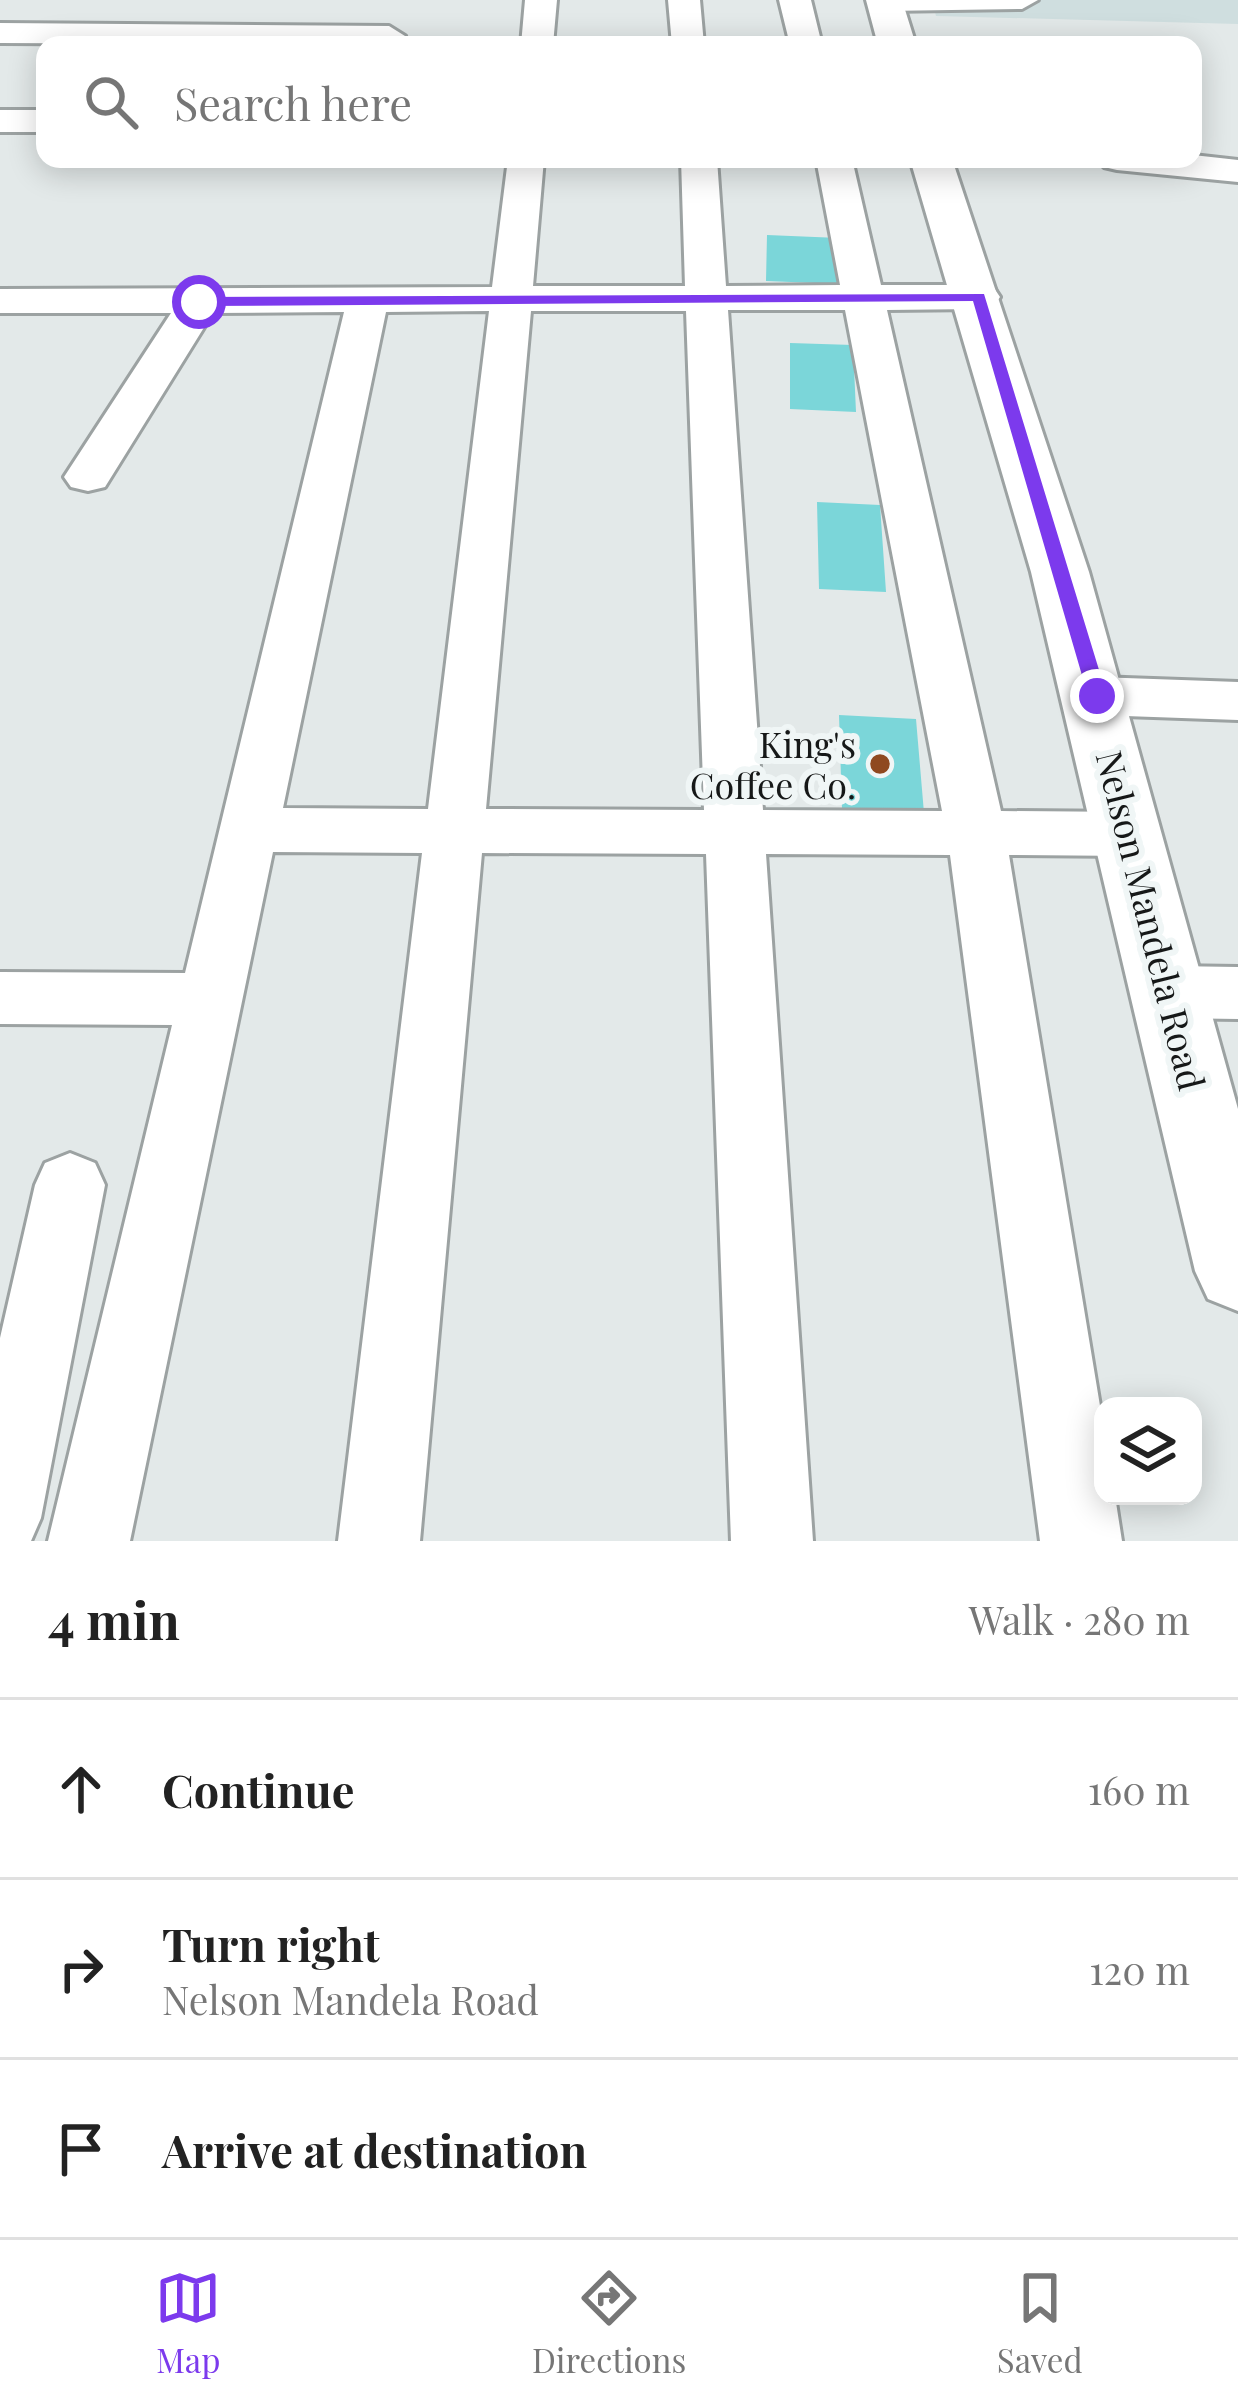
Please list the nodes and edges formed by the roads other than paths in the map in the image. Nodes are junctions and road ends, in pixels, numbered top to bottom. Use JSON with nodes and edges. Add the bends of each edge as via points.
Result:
{"nodes":[{"id":1,"x":398,"y":0,"type":"edge"},
{"id":2,"x":541,"y":0,"type":"edge"},
{"id":3,"x":684,"y":0,"type":"edge"},
{"id":4,"x":795,"y":0,"type":"edge"},
{"id":5,"x":1022,"y":0,"type":"edge"},
{"id":6,"x":884,"y":1,"type":"edge"},
{"id":7,"x":0,"y":33,"type":"edge"},
{"id":8,"x":166,"y":36,"type":"edge"},
{"id":9,"x":389,"y":36,"type":"edge"},
{"id":10,"x":538,"y":36,"type":"edge"},
{"id":11,"x":687,"y":36,"type":"edge"},
{"id":12,"x":804,"y":36,"type":"edge"},
{"id":13,"x":894,"y":36,"type":"edge"},
{"id":14,"x":0,"y":121,"type":"edge"},
{"id":15,"x":36,"y":121,"type":"edge"},
{"id":16,"x":1202,"y":167,"type":"edge"},
{"id":17,"x":525,"y":168,"type":"edge"},
{"id":18,"x":700,"y":168,"type":"edge"},
{"id":19,"x":836,"y":168,"type":"edge"},
{"id":20,"x":934,"y":168,"type":"edge"},
{"id":21,"x":1238,"y":170,"type":"edge"},
{"id":22,"x":979,"y":297,"type":"junction"},
{"id":23,"x":865,"y":298,"type":"junction"},
{"id":24,"x":708,"y":301,"type":"junction"},
{"id":25,"x":0,"y":302,"type":"edge"},
{"id":26,"x":199,"y":302,"type":"junction"},
{"id":27,"x":367,"y":302,"type":"junction"},
{"id":28,"x":513,"y":302,"type":"junction"},
{"id":29,"x":88,"y":477,"type":"dead end"},
{"id":30,"x":1097,"y":696,"type":"junction"},
{"id":31,"x":1238,"y":701,"type":"edge"},
{"id":32,"x":248,"y":830,"type":"junction"},
{"id":33,"x":735,"y":830,"type":"junction"},
{"id":34,"x":455,"y":831,"type":"junction"},
{"id":35,"x":976,"y":832,"type":"junction"},
{"id":36,"x":1131,"y":834,"type":"junction"},
{"id":37,"x":1170,"y":992,"type":"junction"},
{"id":38,"x":1238,"y":993,"type":"edge"},
{"id":39,"x":0,"y":998,"type":"edge"},
{"id":40,"x":210,"y":999,"type":"junction"},
{"id":41,"x":70,"y":1185,"type":"dead end"},
{"id":42,"x":1238,"y":1271,"type":"edge"},
{"id":43,"x":0,"y":1518,"type":"edge"},
{"id":44,"x":89,"y":1541,"type":"edge"},
{"id":45,"x":379,"y":1541,"type":"edge"},
{"id":46,"x":772,"y":1541,"type":"edge"},
{"id":47,"x":1081,"y":1541,"type":"edge"}],
"edges":[{"from":1,"to":9,"type":"street"},
{"from":2,"to":10,"type":"street"},
{"from":3,"to":11,"type":"street"},
{"from":4,"to":12,"type":"street"},
{"from":5,"to":6,"type":"street"},
{"from":6,"to":13,"type":"main road"},
{"from":7,"to":8,"type":"street"},
{"from":14,"to":15,"type":"street"},
{"from":16,"to":21,"type":"street"},
{"from":17,"to":28,"type":"street"},
{"from":18,"to":24,"type":"street"},
{"from":19,"to":23,"type":"street"},
{"from":20,"to":22,"type":"main road","name":"Nelson Mandela Road"},
{"from":22,"to":23,"type":"street"},
{"from":22,"to":30,"type":"main road","name":"Nelson Mandela Road"},
{"from":23,"to":24,"type":"street"},
{"from":23,"to":35,"type":"street"},
{"from":24,"to":28,"type":"street"},
{"from":24,"to":33,"type":"street"},
{"from":25,"to":26,"type":"street"},
{"from":26,"to":27,"type":"street"},
{"from":26,"to":29,"type":"street"},
{"from":27,"to":28,"type":"street"},
{"from":27,"to":32,"type":"street"},
{"from":28,"to":34,"type":"street"},
{"from":30,"to":31,"type":"street"},
{"from":30,"to":36,"type":"main road","name":"Nelson Mandela Road"},
{"from":32,"to":34,"type":"street"},
{"from":32,"to":40,"type":"street"},
{"from":33,"to":34,"type":"street"},
{"from":33,"to":35,"type":"street"},
{"from":33,"to":46,"type":"street"},
{"from":34,"to":45,"type":"street"},
{"from":35,"to":36,"type":"street"},
{"from":35,"to":47,"type":"street"},
{"from":36,"to":37,"type":"main road","name":"Nelson Mandela Road"},
{"from":37,"to":38,"type":"street"},
{"from":37,"to":42,"type":"main road","name":"Nelson Mandela Road"},
{"from":39,"to":40,"type":"street"},
{"from":40,"to":44,"type":"street"},
{"from":41,"to":43,"type":"street"}]}
